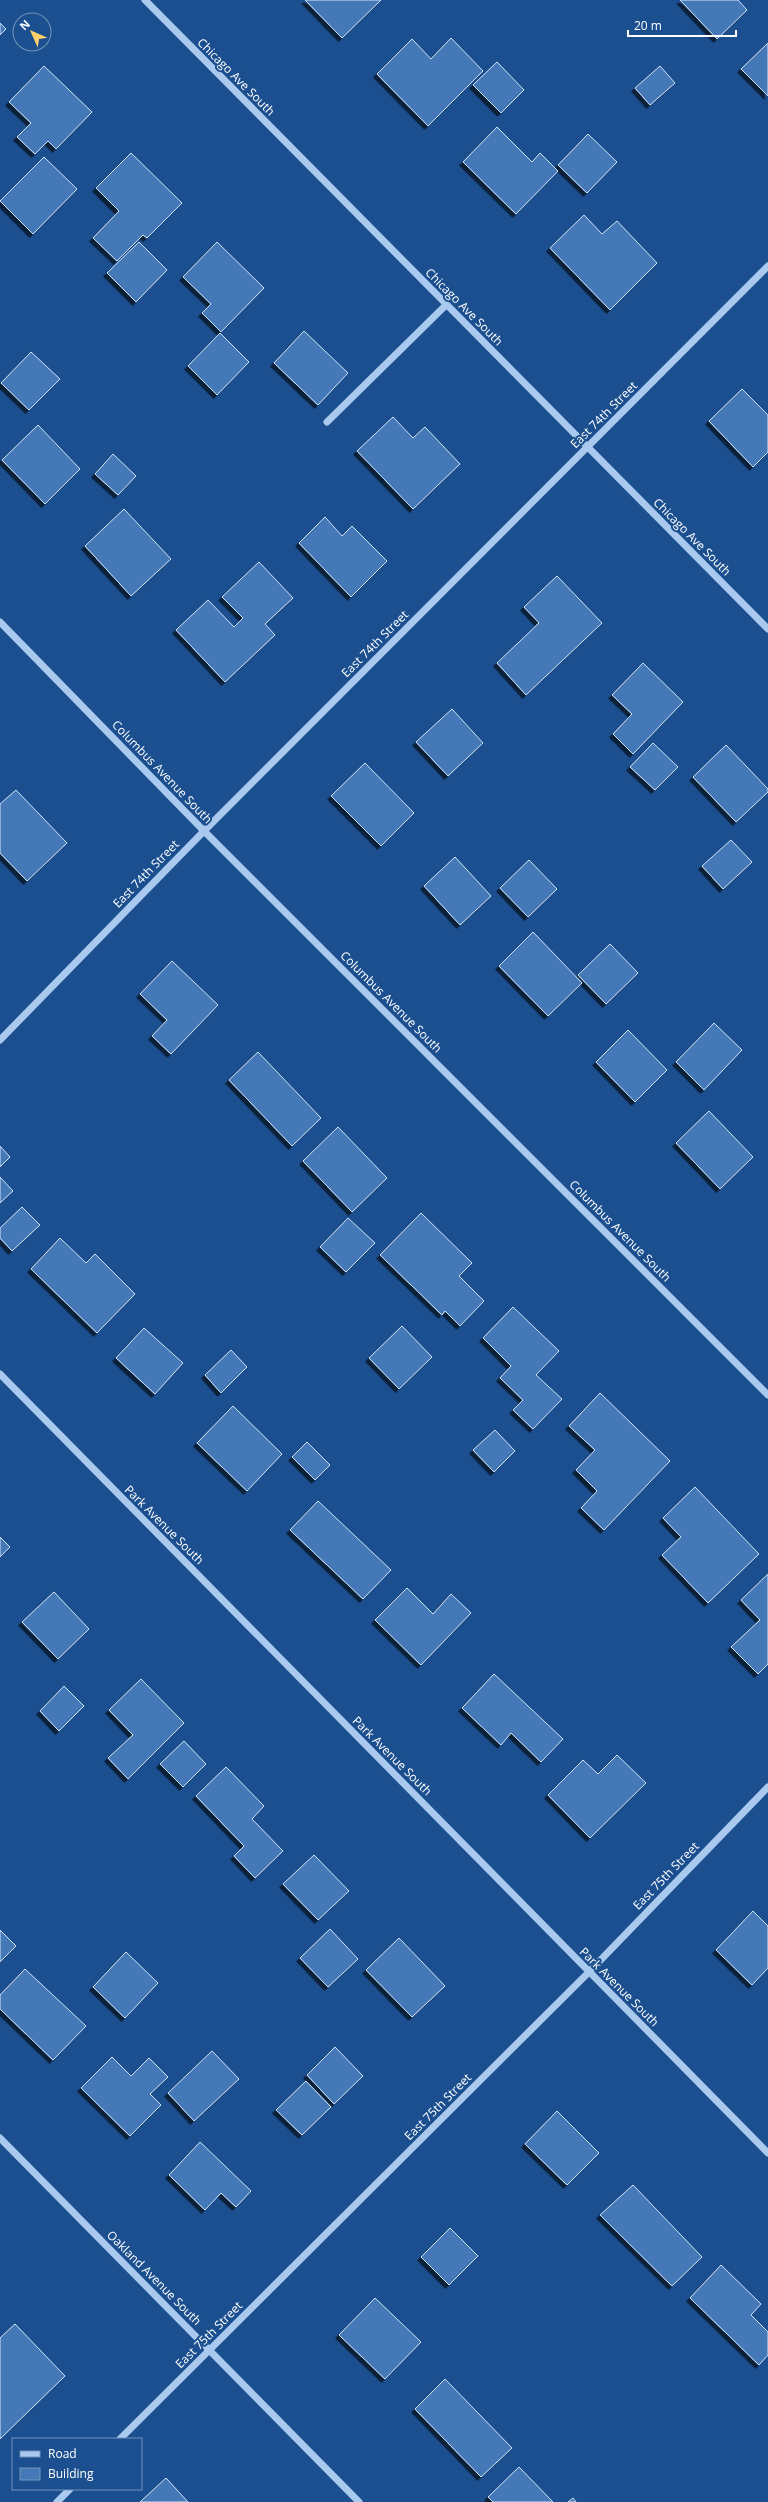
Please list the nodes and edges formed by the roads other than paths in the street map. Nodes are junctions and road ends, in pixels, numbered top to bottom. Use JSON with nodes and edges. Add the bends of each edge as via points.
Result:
{"nodes":[{"id":1,"x":145,"y":0,"type":"edge"},
{"id":2,"x":768,"y":266,"type":"edge"},
{"id":3,"x":446,"y":305,"type":"junction"},
{"id":4,"x":327,"y":422,"type":"dead end"},
{"id":5,"x":587,"y":447,"type":"junction"},
{"id":6,"x":0,"y":622,"type":"edge"},
{"id":7,"x":768,"y":629,"type":"edge"},
{"id":8,"x":204,"y":831,"type":"junction"},
{"id":9,"x":0,"y":1040,"type":"edge"},
{"id":10,"x":0,"y":1374,"type":"edge"},
{"id":11,"x":768,"y":1395,"type":"edge"},
{"id":12,"x":768,"y":1786,"type":"edge"},
{"id":13,"x":589,"y":1972,"type":"junction"},
{"id":14,"x":0,"y":2138,"type":"edge"},
{"id":15,"x":768,"y":2153,"type":"edge"},
{"id":16,"x":209,"y":2350,"type":"junction"},
{"id":17,"x":121,"y":2438,"type":"edge"},
{"id":18,"x":69,"y":2490,"type":"edge"},
{"id":19,"x":57,"y":2502,"type":"edge"},
{"id":20,"x":359,"y":2502,"type":"edge"}],
"edges":[{"from":1,"to":3,"type":"street","name":"Chicago Ave South"},
{"from":2,"to":5,"type":"street","name":"East 74th Street"},
{"from":3,"to":4,"type":"street"},
{"from":3,"to":5,"type":"street","name":"Chicago Ave South"},
{"from":5,"to":7,"type":"street","name":"Chicago Ave South"},
{"from":5,"to":8,"type":"street","name":"East 74th Street"},
{"from":6,"to":8,"type":"street","name":"Columbus Avenue South"},
{"from":8,"to":9,"type":"street","name":"East 74th Street"},
{"from":8,"to":11,"type":"street","name":"Columbus Avenue South"},
{"from":10,"to":13,"type":"street","name":"Park Avenue South"},
{"from":12,"to":13,"type":"street","name":"East 75th Street"},
{"from":13,"to":15,"type":"street","name":"Park Avenue South"},
{"from":13,"to":16,"type":"street","name":"East 75th Street"},
{"from":14,"to":16,"type":"street","name":"Oakland Avenue South"},
{"from":16,"to":17,"type":"street","name":"East 75th Street"},
{"from":16,"to":20,"type":"street","name":"Oakland Avenue South"},
{"from":18,"to":19,"type":"street"}]}
